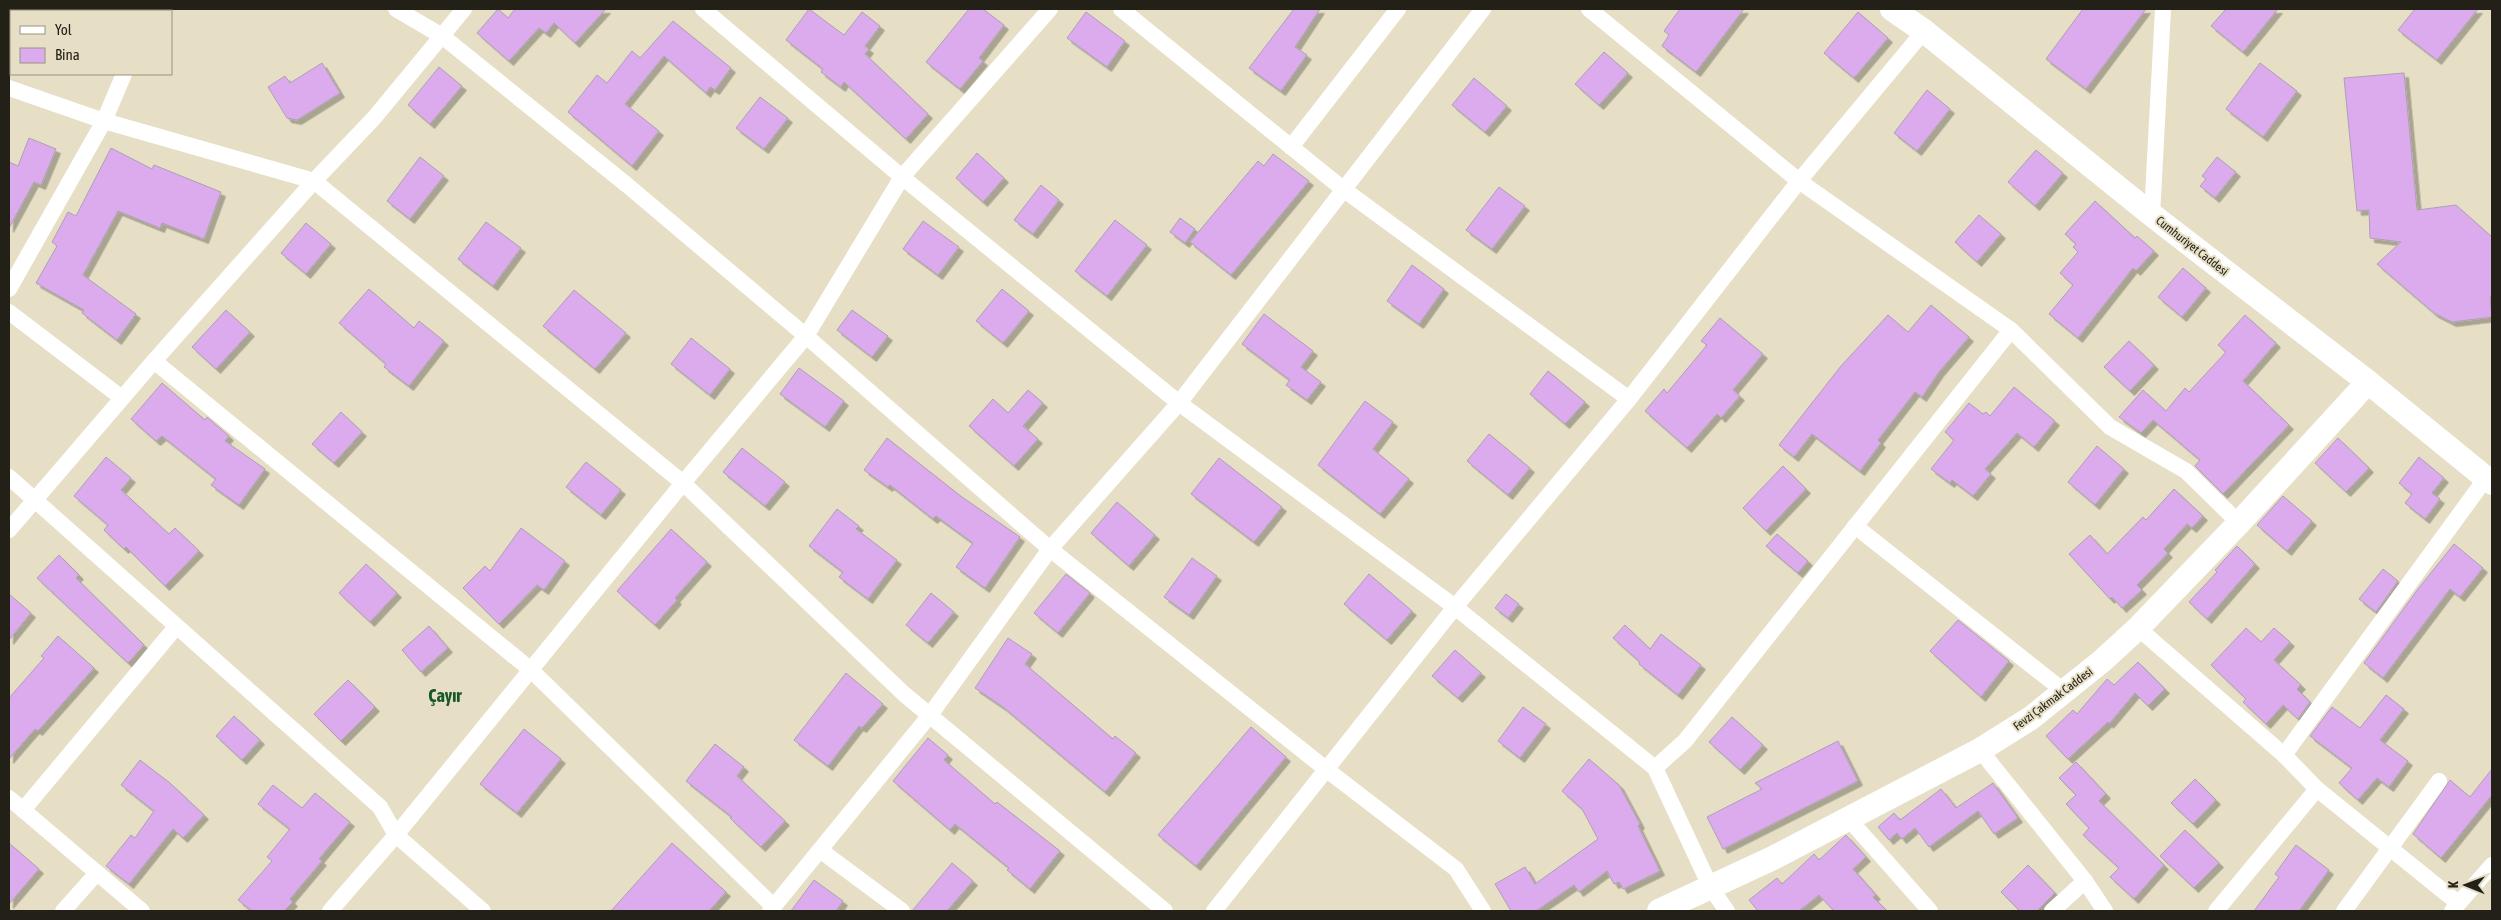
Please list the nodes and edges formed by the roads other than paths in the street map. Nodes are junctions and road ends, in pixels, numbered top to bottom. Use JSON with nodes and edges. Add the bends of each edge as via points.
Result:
{"nodes":[{"id":1,"x":396,"y":9,"type":"edge"},
{"id":2,"x":464,"y":9,"type":"edge"},
{"id":3,"x":703,"y":9,"type":"edge"},
{"id":4,"x":1050,"y":9,"type":"edge"},
{"id":5,"x":1121,"y":9,"type":"edge"},
{"id":6,"x":1398,"y":9,"type":"edge"},
{"id":7,"x":1483,"y":9,"type":"edge"},
{"id":8,"x":1589,"y":9,"type":"edge"},
{"id":9,"x":2163,"y":9,"type":"edge"},
{"id":10,"x":1899,"y":11,"type":"edge"},
{"id":11,"x":1924,"y":31,"type":"junction"},
{"id":12,"x":442,"y":36,"type":"junction"},
{"id":13,"x":124,"y":75,"type":"edge"},
{"id":14,"x":9,"y":88,"type":"edge"},
{"id":15,"x":104,"y":121,"type":"junction"},
{"id":16,"x":1291,"y":147,"type":"junction"},
{"id":17,"x":902,"y":177,"type":"junction"},
{"id":18,"x":314,"y":181,"type":"junction"},
{"id":19,"x":1799,"y":181,"type":"junction"},
{"id":20,"x":1343,"y":189,"type":"junction"},
{"id":21,"x":2152,"y":215,"type":"junction"},
{"id":22,"x":9,"y":290,"type":"edge"},
{"id":23,"x":9,"y":312,"type":"edge"},
{"id":24,"x":2011,"y":330,"type":"junction"},
{"id":25,"x":806,"y":336,"type":"junction"},
{"id":26,"x":154,"y":361,"type":"junction"},
{"id":27,"x":2368,"y":382,"type":"junction"},
{"id":28,"x":122,"y":398,"type":"junction"},
{"id":29,"x":1629,"y":399,"type":"junction"},
{"id":30,"x":1179,"y":403,"type":"junction"},
{"id":31,"x":9,"y":477,"type":"edge"},
{"id":32,"x":2489,"y":481,"type":"edge"},
{"id":33,"x":683,"y":483,"type":"junction"},
{"id":34,"x":34,"y":498,"type":"junction"},
{"id":35,"x":2239,"y":523,"type":"junction"},
{"id":36,"x":1855,"y":526,"type":"junction"},
{"id":37,"x":9,"y":530,"type":"edge"},
{"id":38,"x":1050,"y":549,"type":"junction"},
{"id":39,"x":1455,"y":607,"type":"junction"},
{"id":40,"x":176,"y":627,"type":"junction"},
{"id":41,"x":2138,"y":628,"type":"junction"},
{"id":42,"x":531,"y":670,"type":"junction"},
{"id":43,"x":2065,"y":692,"type":"junction"},
{"id":44,"x":930,"y":715,"type":"junction"},
{"id":45,"x":1980,"y":750,"type":"junction"},
{"id":46,"x":2284,"y":755,"type":"junction"},
{"id":47,"x":1655,"y":768,"type":"junction"},
{"id":48,"x":1327,"y":770,"type":"junction"},
{"id":49,"x":2439,"y":781,"type":"dead end"},
{"id":50,"x":2317,"y":789,"type":"junction"},
{"id":51,"x":9,"y":798,"type":"edge"},
{"id":52,"x":23,"y":810,"type":"junction"},
{"id":53,"x":1848,"y":818,"type":"junction"},
{"id":54,"x":396,"y":835,"type":"junction"},
{"id":55,"x":2390,"y":848,"type":"junction"},
{"id":56,"x":820,"y":850,"type":"junction"},
{"id":57,"x":2492,"y":865,"type":"edge"},
{"id":58,"x":97,"y":873,"type":"junction"},
{"id":59,"x":2086,"y":881,"type":"junction"},
{"id":60,"x":1711,"y":888,"type":"junction"},
{"id":61,"x":2455,"y":907,"type":"edge"},
{"id":62,"x":772,"y":909,"type":"edge"},
{"id":63,"x":63,"y":911,"type":"edge"},
{"id":64,"x":142,"y":911,"type":"edge"},
{"id":65,"x":330,"y":911,"type":"edge"},
{"id":66,"x":483,"y":911,"type":"edge"},
{"id":67,"x":902,"y":911,"type":"edge"},
{"id":68,"x":1164,"y":911,"type":"edge"},
{"id":69,"x":1214,"y":911,"type":"edge"},
{"id":70,"x":1483,"y":911,"type":"edge"},
{"id":71,"x":1659,"y":911,"type":"edge"},
{"id":72,"x":1727,"y":911,"type":"edge"},
{"id":73,"x":1930,"y":911,"type":"edge"},
{"id":74,"x":2052,"y":911,"type":"edge"},
{"id":75,"x":2105,"y":911,"type":"edge"},
{"id":76,"x":2216,"y":911,"type":"edge"},
{"id":77,"x":2344,"y":911,"type":"edge"}],
"edges":[{"from":1,"to":12,"type":"street"},
{"from":2,"to":12,"type":"street"},
{"from":3,"to":17,"type":"street"},
{"from":4,"to":17,"type":"street"},
{"from":5,"to":16,"type":"street"},
{"from":6,"to":16,"type":"street"},
{"from":7,"to":20,"type":"street"},
{"from":8,"to":19,"type":"street"},
{"from":9,"to":21,"type":"street"},
{"from":10,"to":11,"type":"main road","name":"Cumhuriyet Caddesi"},
{"from":11,"to":19,"type":"street"},
{"from":11,"to":21,"type":"main road","name":"Cumhuriyet Caddesi"},
{"from":12,"to":18,"type":"street","via":[[374,118]]},
{"from":12,"to":25,"type":"street","via":[[627,185]]},
{"from":13,"to":15,"type":"street"},
{"from":14,"to":15,"type":"street"},
{"from":15,"to":18,"type":"street"},
{"from":15,"to":22,"type":"street"},
{"from":16,"to":20,"type":"street"},
{"from":17,"to":25,"type":"street"},
{"from":17,"to":30,"type":"street"},
{"from":18,"to":26,"type":"street"},
{"from":18,"to":33,"type":"street"},
{"from":19,"to":24,"type":"street"},
{"from":19,"to":29,"type":"street"},
{"from":20,"to":29,"type":"street"},
{"from":20,"to":30,"type":"street"},
{"from":21,"to":27,"type":"main road","name":"Cumhuriyet Caddesi"},
{"from":23,"to":28,"type":"street"},
{"from":24,"to":35,"type":"street","via":[[2110,427],[2186,471]]},
{"from":24,"to":36,"type":"street"},
{"from":25,"to":33,"type":"street"},
{"from":25,"to":38,"type":"street"},
{"from":26,"to":28,"type":"street"},
{"from":26,"to":42,"type":"street"},
{"from":27,"to":32,"type":"main road","name":"Cumhuriyet Caddesi"},
{"from":27,"to":35,"type":"main road","name":"Fevzi Çakmak Caddesi"},
{"from":28,"to":34,"type":"street"},
{"from":29,"to":39,"type":"street"},
{"from":30,"to":38,"type":"street"},
{"from":30,"to":39,"type":"street"},
{"from":31,"to":34,"type":"street"},
{"from":32,"to":46,"type":"street"},
{"from":33,"to":42,"type":"street"},
{"from":33,"to":44,"type":"street"},
{"from":34,"to":37,"type":"street"},
{"from":34,"to":40,"type":"street"},
{"from":35,"to":41,"type":"main road","name":"Fevzi Çakmak Caddesi"},
{"from":36,"to":43,"type":"street"},
{"from":36,"to":47,"type":"street","via":[[1685,741]]},
{"from":38,"to":44,"type":"street"},
{"from":38,"to":48,"type":"street"},
{"from":39,"to":47,"type":"street"},
{"from":39,"to":48,"type":"street"},
{"from":40,"to":52,"type":"street"},
{"from":40,"to":54,"type":"street","via":[[380,807]]},
{"from":41,"to":43,"type":"main road","name":"Fevzi Çakmak Caddesi"},
{"from":41,"to":46,"type":"street"},
{"from":42,"to":54,"type":"street"},
{"from":42,"to":62,"type":"street"},
{"from":43,"to":45,"type":"main road","name":"Fevzi Çakmak Caddesi"},
{"from":44,"to":56,"type":"street"},
{"from":44,"to":68,"type":"street"},
{"from":45,"to":53,"type":"main road","name":"Fevzi Çakmak Caddesi"},
{"from":45,"to":59,"type":"street"},
{"from":46,"to":50,"type":"street"},
{"from":47,"to":60,"type":"street"},
{"from":48,"to":69,"type":"street"},
{"from":48,"to":70,"type":"street","via":[[1456,869]]},
{"from":49,"to":55,"type":"street"},
{"from":50,"to":55,"type":"street"},
{"from":50,"to":76,"type":"street"},
{"from":51,"to":52,"type":"street"},
{"from":52,"to":58,"type":"street"},
{"from":53,"to":60,"type":"main road","name":"Fevzi Çakmak Caddesi"},
{"from":53,"to":73,"type":"street"},
{"from":54,"to":65,"type":"street"},
{"from":54,"to":66,"type":"street"},
{"from":55,"to":61,"type":"street"},
{"from":55,"to":77,"type":"street"},
{"from":56,"to":62,"type":"street"},
{"from":56,"to":67,"type":"street"},
{"from":57,"to":61,"type":"street"},
{"from":58,"to":63,"type":"street"},
{"from":58,"to":64,"type":"street"},
{"from":59,"to":74,"type":"street"},
{"from":59,"to":75,"type":"street"},
{"from":60,"to":71,"type":"main road","name":"Fevzi Çakmak Caddesi"},
{"from":60,"to":72,"type":"street"}]}
